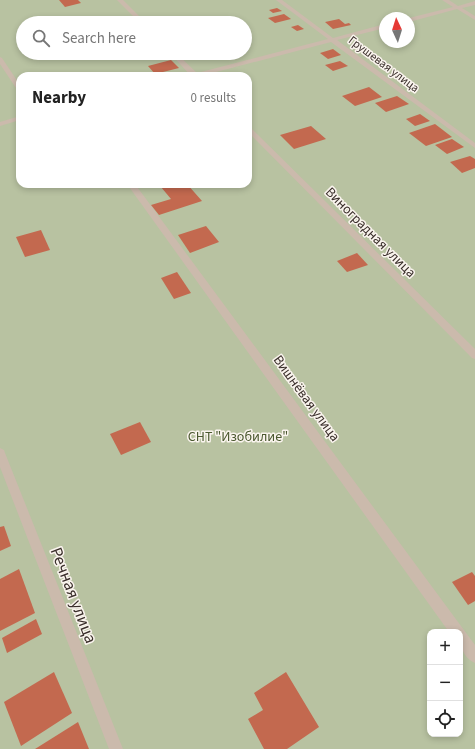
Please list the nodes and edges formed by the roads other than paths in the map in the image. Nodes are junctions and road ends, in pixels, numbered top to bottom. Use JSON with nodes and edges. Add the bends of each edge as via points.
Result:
{"nodes":[{"id":1,"x":120,"y":0,"type":"edge"},
{"id":2,"x":279,"y":0,"type":"edge"},
{"id":3,"x":445,"y":0,"type":"edge"},
{"id":4,"x":475,"y":3,"type":"edge"},
{"id":5,"x":458,"y":8,"type":"junction"},
{"id":6,"x":136,"y":16,"type":"edge"},
{"id":7,"x":475,"y":18,"type":"edge"},
{"id":8,"x":415,"y":19,"type":"edge"},
{"id":9,"x":379,"y":27,"type":"edge"},
{"id":10,"x":332,"y":39,"type":"junction"},
{"id":11,"x":0,"y":60,"type":"edge"},
{"id":12,"x":180,"y":60,"type":"edge"},
{"id":13,"x":191,"y":72,"type":"edge"},
{"id":14,"x":210,"y":72,"type":"edge"},
{"id":15,"x":16,"y":84,"type":"edge"},
{"id":16,"x":16,"y":119,"type":"edge"},
{"id":17,"x":0,"y":124,"type":"edge"},
{"id":18,"x":252,"y":132,"type":"edge"},
{"id":19,"x":475,"y":146,"type":"edge"},
{"id":20,"x":134,"y":188,"type":"edge"},
{"id":21,"x":475,"y":355,"type":"edge"},
{"id":22,"x":0,"y":453,"type":"edge"},
{"id":23,"x":455,"y":629,"type":"edge"},
{"id":24,"x":463,"y":640,"type":"edge"},
{"id":25,"x":475,"y":656,"type":"edge"},
{"id":26,"x":116,"y":749,"type":"edge"}],
"edges":[{"from":1,"to":6,"type":"street"},
{"from":2,"to":10,"type":"street","name":"Грушевая улица"},
{"from":3,"to":5,"type":"street"},
{"from":4,"to":5,"type":"street"},
{"from":5,"to":7,"type":"street"},
{"from":5,"to":8,"type":"street"},
{"from":9,"to":10,"type":"street"},
{"from":10,"to":14,"type":"street"},
{"from":10,"to":19,"type":"street","name":"Грушевая улица"},
{"from":11,"to":15,"type":"street"},
{"from":12,"to":13,"type":"street"},
{"from":16,"to":17,"type":"street"},
{"from":18,"to":21,"type":"street","name":"Виноградная улица"},
{"from":20,"to":23,"type":"street","name":"Вишнёвая улица"},
{"from":22,"to":26,"type":"street","name":"Речная улица"},
{"from":24,"to":25,"type":"street"}]}
